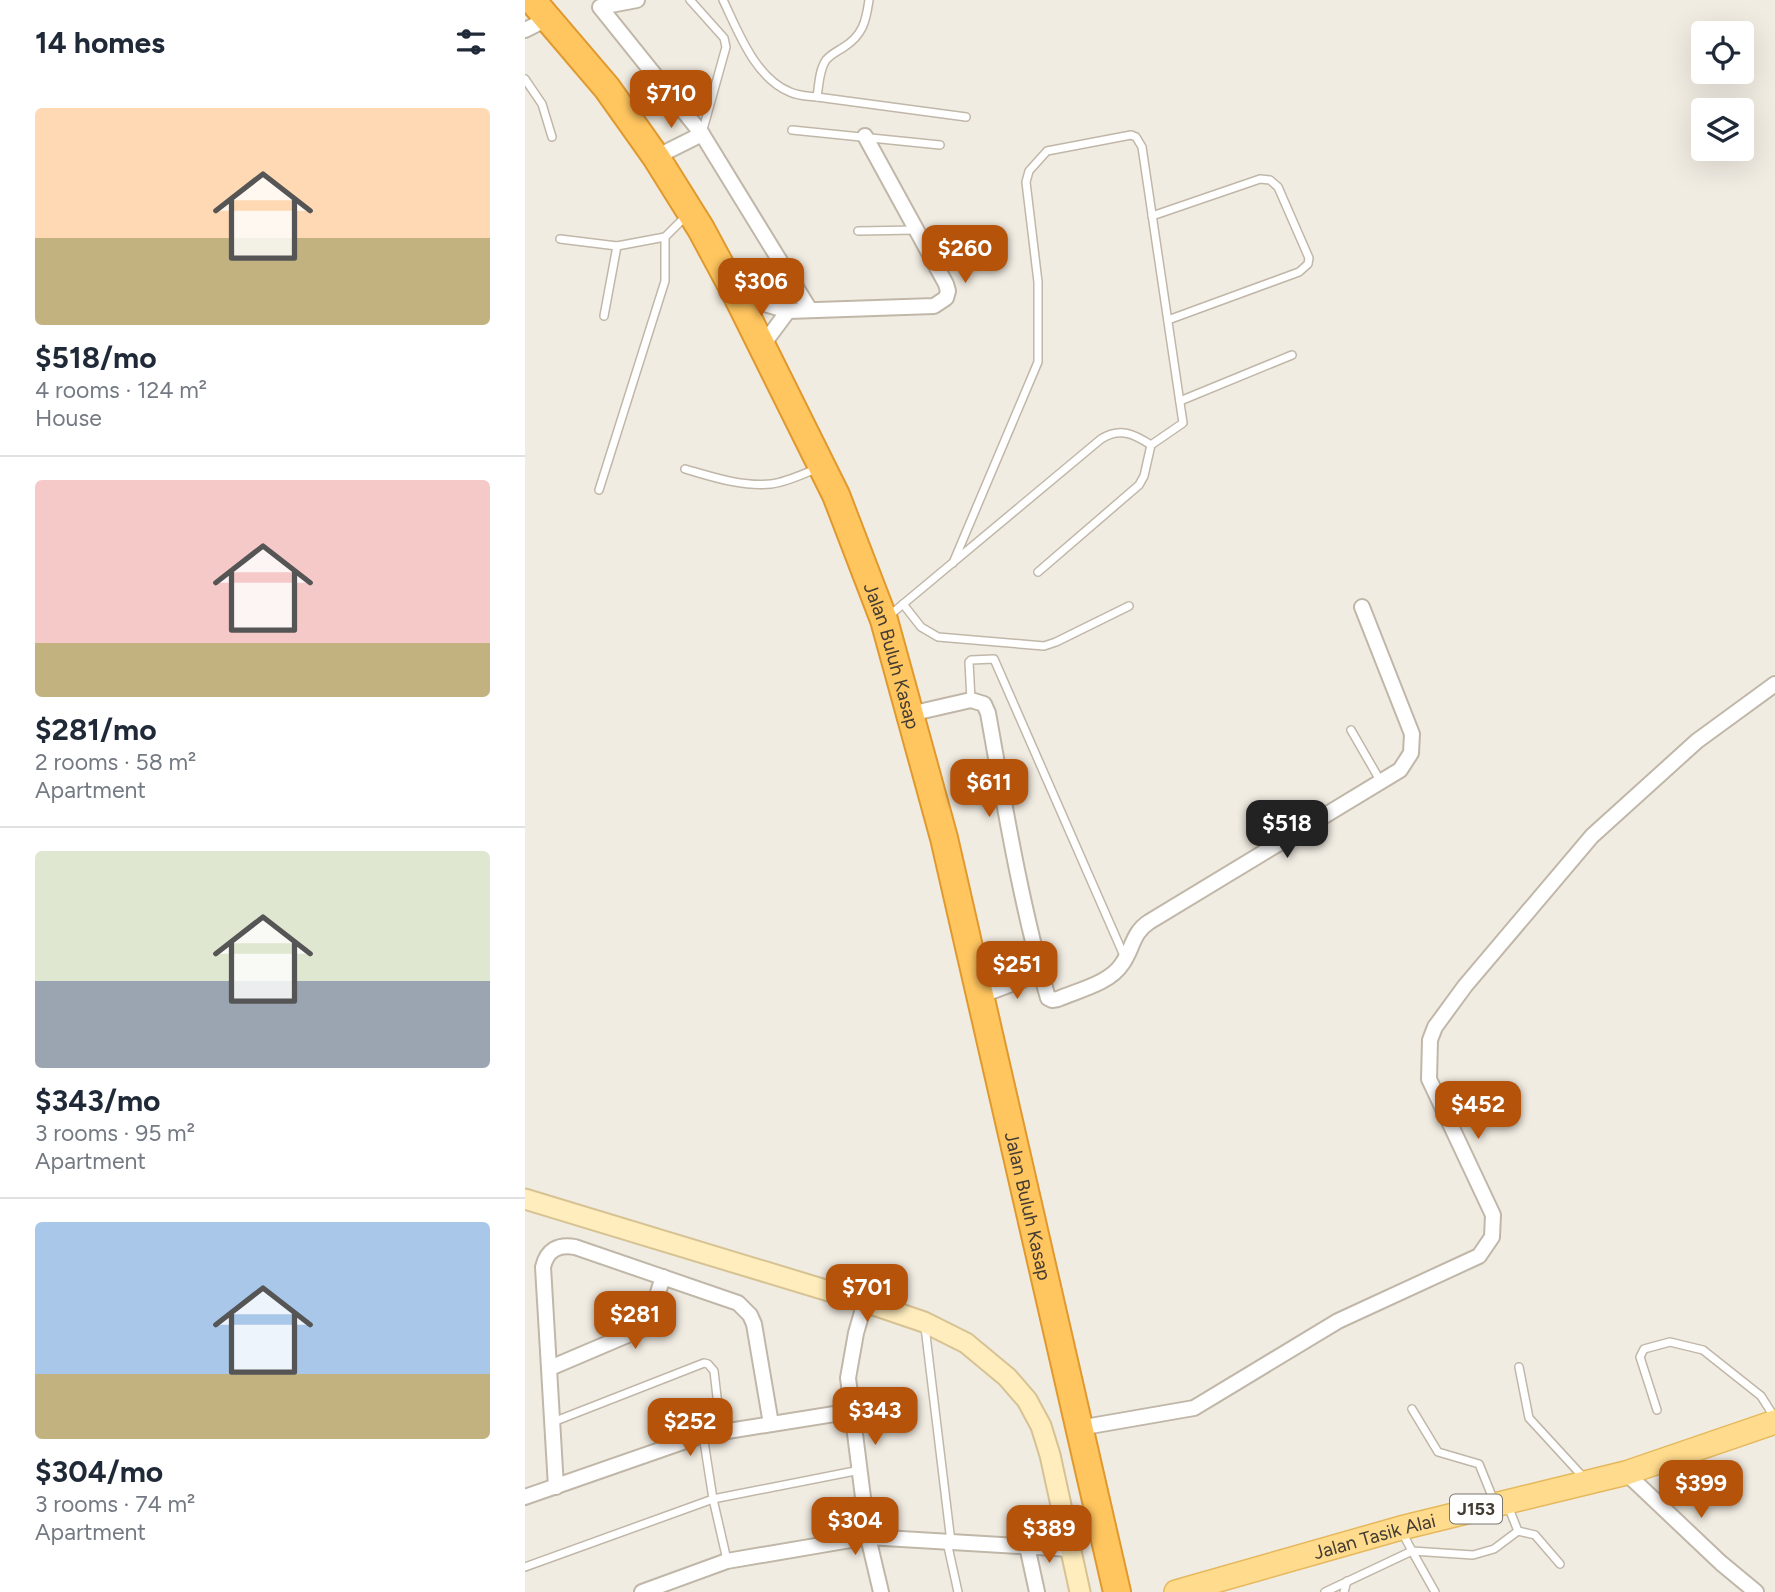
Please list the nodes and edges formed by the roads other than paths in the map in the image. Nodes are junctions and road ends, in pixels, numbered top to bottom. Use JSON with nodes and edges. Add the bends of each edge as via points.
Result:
{"nodes":[{"id":1,"x":637,"y":0,"type":"edge"},
{"id":2,"x":690,"y":0,"type":"edge"},
{"id":3,"x":723,"y":0,"type":"edge"},
{"id":4,"x":869,"y":0,"type":"edge"},
{"id":5,"x":540,"y":9,"type":"edge"},
{"id":6,"x":525,"y":30,"type":"edge"},
{"id":7,"x":525,"y":79,"type":"edge"},
{"id":8,"x":817,"y":97,"type":"junction"},
{"id":9,"x":966,"y":117,"type":"dead end"},
{"id":10,"x":792,"y":130,"type":"dead end"},
{"id":11,"x":702,"y":134,"type":"junction"},
{"id":12,"x":865,"y":136,"type":"junction"},
{"id":13,"x":552,"y":137,"type":"dead end"},
{"id":14,"x":940,"y":145,"type":"dead end"},
{"id":15,"x":656,"y":157,"type":"junction"},
{"id":16,"x":690,"y":212,"type":"junction"},
{"id":17,"x":1152,"y":216,"type":"junction"},
{"id":18,"x":917,"y":230,"type":"junction"},
{"id":19,"x":857,"y":231,"type":"dead end"},
{"id":20,"x":664,"y":237,"type":"junction"},
{"id":21,"x":560,"y":239,"type":"dead end"},
{"id":22,"x":617,"y":246,"type":"junction"},
{"id":23,"x":737,"y":296,"type":"junction"},
{"id":24,"x":810,"y":310,"type":"junction"},
{"id":25,"x":787,"y":311,"type":"junction"},
{"id":26,"x":604,"y":316,"type":"dead end"},
{"id":27,"x":1168,"y":320,"type":"junction"},
{"id":28,"x":762,"y":346,"type":"junction"},
{"id":29,"x":1292,"y":355,"type":"dead end"},
{"id":30,"x":1180,"y":401,"type":"junction"},
{"id":31,"x":1151,"y":445,"type":"junction"},
{"id":32,"x":821,"y":466,"type":"junction"},
{"id":33,"x":685,"y":469,"type":"dead end"},
{"id":34,"x":599,"y":490,"type":"dead end"},
{"id":35,"x":953,"y":563,"type":"junction"},
{"id":36,"x":1038,"y":572,"type":"dead end"},
{"id":37,"x":1129,"y":606,"type":"dead end"},
{"id":38,"x":1362,"y":607,"type":"dead end"},
{"id":39,"x":893,"y":612,"type":"junction"},
{"id":40,"x":1775,"y":684,"type":"edge"},
{"id":41,"x":971,"y":701,"type":"junction"},
{"id":42,"x":910,"y":714,"type":"junction"},
{"id":43,"x":1351,"y":730,"type":"dead end"},
{"id":44,"x":1382,"y":783,"type":"junction"},
{"id":45,"x":1126,"y":958,"type":"junction"},
{"id":46,"x":1040,"y":973,"type":"junction"},
{"id":47,"x":980,"y":996,"type":"junction"},
{"id":48,"x":525,"y":1199,"type":"edge"},
{"id":49,"x":663,"y":1277,"type":"junction"},
{"id":50,"x":865,"y":1302,"type":"junction"},
{"id":51,"x":924,"y":1322,"type":"junction"},
{"id":52,"x":1519,"y":1367,"type":"dead end"},
{"id":53,"x":550,"y":1368,"type":"junction"},
{"id":54,"x":1412,"y":1409,"type":"dead end"},
{"id":55,"x":1657,"y":1410,"type":"dead end"},
{"id":56,"x":853,"y":1411,"type":"junction"},
{"id":57,"x":1775,"y":1420,"type":"edge"},
{"id":58,"x":552,"y":1422,"type":"junction"},
{"id":59,"x":771,"y":1424,"type":"junction"},
{"id":60,"x":1079,"y":1429,"type":"junction"},
{"id":61,"x":721,"y":1432,"type":"junction"},
{"id":62,"x":703,"y":1435,"type":"junction"},
{"id":63,"x":861,"y":1470,"type":"junction"},
{"id":64,"x":1626,"y":1473,"type":"junction"},
{"id":65,"x":1588,"y":1482,"type":"junction"},
{"id":66,"x":556,"y":1487,"type":"junction"},
{"id":67,"x":525,"y":1497,"type":"edge"},
{"id":68,"x":713,"y":1499,"type":"junction"},
{"id":69,"x":1501,"y":1503,"type":"junction"},
{"id":70,"x":1401,"y":1528,"type":"junction"},
{"id":71,"x":1518,"y":1531,"type":"junction"},
{"id":72,"x":868,"y":1537,"type":"junction"},
{"id":73,"x":949,"y":1541,"type":"junction"},
{"id":74,"x":1027,"y":1546,"type":"junction"},
{"id":75,"x":1070,"y":1549,"type":"junction"},
{"id":76,"x":1412,"y":1551,"type":"junction"},
{"id":77,"x":727,"y":1561,"type":"junction"},
{"id":78,"x":1560,"y":1564,"type":"dead end"},
{"id":79,"x":525,"y":1567,"type":"edge"},
{"id":80,"x":1347,"y":1581,"type":"junction"},
{"id":81,"x":642,"y":1592,"type":"edge"},
{"id":82,"x":881,"y":1592,"type":"edge"},
{"id":83,"x":958,"y":1592,"type":"edge"},
{"id":84,"x":1037,"y":1592,"type":"edge"},
{"id":85,"x":1080,"y":1592,"type":"edge"},
{"id":86,"x":1117,"y":1592,"type":"edge"},
{"id":87,"x":1176,"y":1592,"type":"edge"},
{"id":88,"x":1325,"y":1592,"type":"edge"},
{"id":89,"x":1344,"y":1592,"type":"edge"},
{"id":90,"x":1436,"y":1592,"type":"edge"},
{"id":91,"x":1756,"y":1592,"type":"edge"}],
"edges":[{"from":1,"to":11,"type":"street","via":[[600,8]]},
{"from":2,"to":11,"type":"lane","via":[[724,38],[726,47]]},
{"from":3,"to":8,"type":"lane","via":[[742,40],[769,78],[792,94]]},
{"from":4,"to":8,"type":"lane","via":[[860,32],[824,63]]},
{"from":5,"to":6,"type":"street"},
{"from":5,"to":15,"type":"highway","name":"Jalan Buluh Kasap","via":[[607,88]]},
{"from":7,"to":13,"type":"lane","via":[[544,107]]},
{"from":8,"to":9,"type":"lane"},
{"from":10,"to":12,"type":"lane"},
{"from":11,"to":15,"type":"street"},
{"from":11,"to":24,"type":"street"},
{"from":12,"to":14,"type":"lane"},
{"from":12,"to":18,"type":"street"},
{"from":15,"to":16,"type":"highway","name":"Jalan Buluh Kasap"},
{"from":16,"to":20,"type":"lane"},
{"from":16,"to":23,"type":"highway","name":"Jalan Buluh Kasap"},
{"from":17,"to":27,"type":"lane"},
{"from":17,"to":27,"type":"lane","via":[[1260,179],[1270,180],[1278,187],[1309,258],[1299,272]]},
{"from":17,"to":35,"type":"lane","via":[[1142,147],[1131,135],[1047,151],[1029,171],[1026,182],[1038,282],[1038,362]]},
{"from":18,"to":19,"type":"lane"},
{"from":18,"to":24,"type":"street","via":[[946,284],[946,298],[941,303]]},
{"from":20,"to":22,"type":"lane"},
{"from":20,"to":34,"type":"lane","via":[[665,281]]},
{"from":21,"to":22,"type":"lane"},
{"from":22,"to":26,"type":"lane"},
{"from":23,"to":25,"type":"street"},
{"from":23,"to":28,"type":"highway","name":"Jalan Buluh Kasap"},
{"from":24,"to":25,"type":"street"},
{"from":25,"to":28,"type":"street"},
{"from":27,"to":30,"type":"lane"},
{"from":28,"to":32,"type":"highway","name":"Jalan Buluh Kasap"},
{"from":29,"to":30,"type":"lane"},
{"from":30,"to":31,"type":"lane","via":[[1183,424]]},
{"from":31,"to":35,"type":"lane","via":[[1131,433],[1108,435]]},
{"from":31,"to":36,"type":"lane","via":[[1139,485]]},
{"from":32,"to":33,"type":"lane","via":[[771,484],[740,483]]},
{"from":32,"to":39,"type":"highway","name":"Jalan Buluh Kasap"},
{"from":35,"to":39,"type":"lane"},
{"from":37,"to":39,"type":"lane","via":[[1044,646],[937,637]]},
{"from":38,"to":44,"type":"street","via":[[1412,734],[1406,762]]},
{"from":39,"to":42,"type":"highway","name":"Jalan Buluh Kasap"},
{"from":40,"to":60,"type":"street","via":[[1697,741],[1593,836],[1465,986],[1433,1031],[1429,1079],[1493,1215],[1492,1237],[1479,1256],[1338,1321],[1195,1408]]},
{"from":41,"to":42,"type":"street"},
{"from":41,"to":45,"type":"lane","via":[[969,662],[994,659]]},
{"from":41,"to":46,"type":"street","via":[[983,704],[988,713]]},
{"from":42,"to":47,"type":"highway","name":"Jalan Buluh Kasap"},
{"from":43,"to":44,"type":"lane"},
{"from":44,"to":45,"type":"street","via":[[1149,922],[1135,935]]},
{"from":45,"to":46,"type":"street","via":[[1111,976],[1052,1000]]},
{"from":46,"to":47,"type":"street"},
{"from":47,"to":60,"type":"highway","name":"Jalan Buluh Kasap"},
{"from":48,"to":50,"type":"street"},
{"from":49,"to":53,"type":"street","via":[[644,1328]]},
{"from":49,"to":53,"type":"street","via":[[566,1245],[549,1253],[543,1267]]},
{"from":49,"to":59,"type":"street","via":[[732,1299],[750,1315]]},
{"from":50,"to":51,"type":"street"},
{"from":50,"to":56,"type":"street","via":[[848,1375]]},
{"from":51,"to":73,"type":"lane"},
{"from":51,"to":75,"type":"street","via":[[988,1360],[1027,1400],[1050,1455]]},
{"from":52,"to":65,"type":"lane","via":[[1529,1418]]},
{"from":53,"to":58,"type":"street"},
{"from":54,"to":69,"type":"lane","via":[[1438,1452],[1479,1464]]},
{"from":55,"to":57,"type":"lane","via":[[1640,1357],[1648,1347],[1669,1342],[1703,1350],[1761,1396]]},
{"from":56,"to":59,"type":"street"},
{"from":56,"to":63,"type":"street"},
{"from":57,"to":64,"type":"main road","name":"Jalan Tasik Alai","number":"J153"},
{"from":58,"to":61,"type":"lane","via":[[704,1363],[714,1371]]},
{"from":58,"to":66,"type":"street"},
{"from":59,"to":61,"type":"street"},
{"from":60,"to":86,"type":"highway","name":"Jalan Buluh Kasap"},
{"from":61,"to":62,"type":"street"},
{"from":62,"to":66,"type":"street"},
{"from":62,"to":68,"type":"lane"},
{"from":63,"to":68,"type":"lane"},
{"from":63,"to":72,"type":"street"},
{"from":64,"to":65,"type":"main road","name":"Jalan Tasik Alai","number":"J153"},
{"from":64,"to":91,"type":"street"},
{"from":65,"to":69,"type":"main road","name":"Jalan Tasik Alai","number":"J153"},
{"from":66,"to":67,"type":"street"},
{"from":68,"to":77,"type":"lane"},
{"from":68,"to":79,"type":"lane"},
{"from":69,"to":70,"type":"main road","name":"Jalan Tasik Alai","number":"J153"},
{"from":69,"to":71,"type":"lane"},
{"from":70,"to":76,"type":"lane"},
{"from":70,"to":87,"type":"main road","name":"Jalan Tasik Alai","number":"J153"},
{"from":71,"to":76,"type":"lane","via":[[1494,1549],[1473,1555]]},
{"from":71,"to":78,"type":"lane","via":[[1535,1535]]},
{"from":72,"to":73,"type":"street"},
{"from":72,"to":77,"type":"street"},
{"from":72,"to":82,"type":"street"},
{"from":73,"to":74,"type":"street"},
{"from":73,"to":83,"type":"lane"},
{"from":74,"to":75,"type":"street"},
{"from":74,"to":84,"type":"street"},
{"from":75,"to":85,"type":"street"},
{"from":76,"to":80,"type":"lane"},
{"from":76,"to":90,"type":"lane"},
{"from":77,"to":81,"type":"street"},
{"from":80,"to":88,"type":"lane"},
{"from":80,"to":89,"type":"lane"}]}
